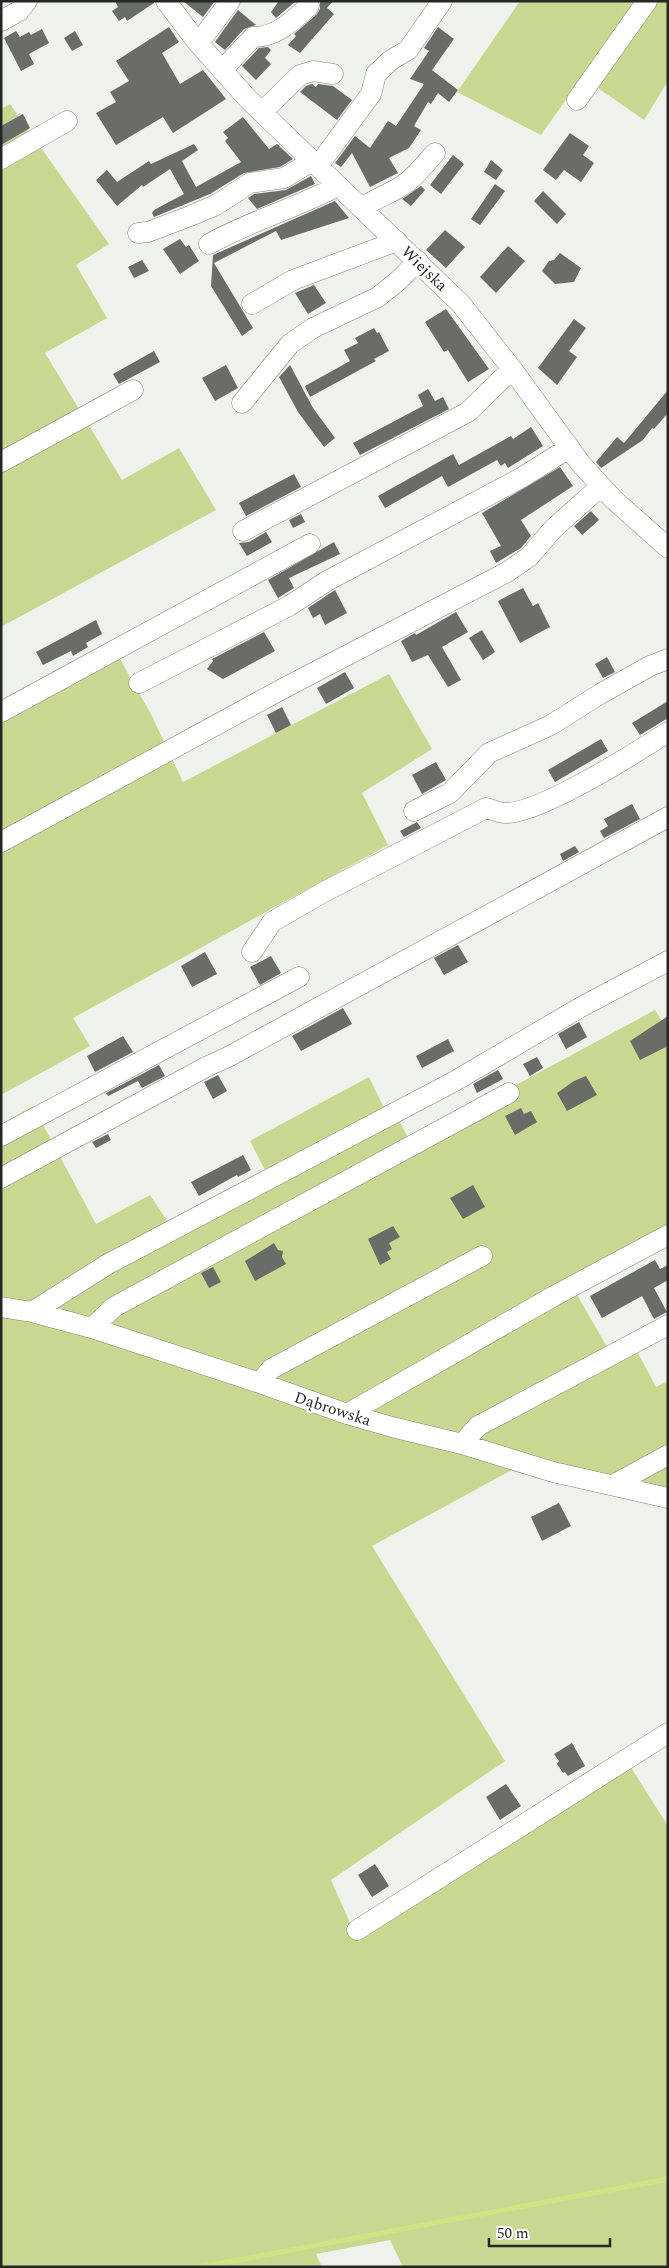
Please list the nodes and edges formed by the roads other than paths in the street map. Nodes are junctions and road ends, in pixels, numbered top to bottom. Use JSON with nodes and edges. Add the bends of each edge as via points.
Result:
{"nodes":[{"id":1,"x":26,"y":1,"type":"edge"},
{"id":2,"x":166,"y":1,"type":"edge"},
{"id":3,"x":230,"y":1,"type":"edge"},
{"id":4,"x":442,"y":1,"type":"edge"},
{"id":5,"x":646,"y":1,"type":"edge"},
{"id":6,"x":309,"y":6,"type":"dead end"},
{"id":7,"x":1,"y":20,"type":"edge"},
{"id":8,"x":197,"y":42,"type":"junction"},
{"id":9,"x":222,"y":70,"type":"junction"},
{"id":10,"x":333,"y":74,"type":"dead end"},
{"id":11,"x":577,"y":100,"type":"dead end"},
{"id":12,"x":262,"y":112,"type":"junction"},
{"id":13,"x":67,"y":121,"type":"dead end"},
{"id":14,"x":435,"y":154,"type":"dead end"},
{"id":15,"x":1,"y":159,"type":"edge"},
{"id":16,"x":315,"y":163,"type":"junction"},
{"id":17,"x":338,"y":186,"type":"junction"},
{"id":18,"x":362,"y":208,"type":"junction"},
{"id":19,"x":138,"y":233,"type":"dead end"},
{"id":20,"x":397,"y":241,"type":"junction"},
{"id":21,"x":209,"y":244,"type":"dead end"},
{"id":22,"x":418,"y":261,"type":"junction"},
{"id":23,"x":252,"y":304,"type":"dead end"},
{"id":24,"x":512,"y":368,"type":"junction"},
{"id":25,"x":133,"y":390,"type":"dead end"},
{"id":26,"x":242,"y":403,"type":"dead end"},
{"id":27,"x":569,"y":448,"type":"junction"},
{"id":28,"x":1,"y":462,"type":"edge"},
{"id":29,"x":600,"y":487,"type":"junction"},
{"id":30,"x":243,"y":531,"type":"dead end"},
{"id":31,"x":310,"y":544,"type":"dead end"},
{"id":32,"x":668,"y":548,"type":"edge"},
{"id":33,"x":668,"y":659,"type":"edge"},
{"id":34,"x":139,"y":683,"type":"dead end"},
{"id":35,"x":1,"y":712,"type":"edge"},
{"id":36,"x":668,"y":732,"type":"edge"},
{"id":37,"x":414,"y":811,"type":"dead end"},
{"id":38,"x":668,"y":817,"type":"edge"},
{"id":39,"x":1,"y":842,"type":"edge"},
{"id":40,"x":252,"y":952,"type":"dead end"},
{"id":41,"x":668,"y":961,"type":"edge"},
{"id":42,"x":299,"y":977,"type":"dead end"},
{"id":43,"x":509,"y":1093,"type":"dead end"},
{"id":44,"x":1,"y":1136,"type":"edge"},
{"id":45,"x":1,"y":1178,"type":"edge"},
{"id":46,"x":668,"y":1234,"type":"edge"},
{"id":47,"x":482,"y":1256,"type":"dead end"},
{"id":48,"x":1,"y":1307,"type":"edge"},
{"id":49,"x":32,"y":1312,"type":"junction"},
{"id":50,"x":668,"y":1325,"type":"edge"},
{"id":51,"x":92,"y":1328,"type":"junction"},
{"id":52,"x":260,"y":1383,"type":"junction"},
{"id":53,"x":347,"y":1414,"type":"junction"},
{"id":54,"x":462,"y":1444,"type":"junction"},
{"id":55,"x":668,"y":1455,"type":"edge"},
{"id":56,"x":613,"y":1485,"type":"junction"},
{"id":57,"x":668,"y":1498,"type":"edge"},
{"id":58,"x":668,"y":1734,"type":"edge"},
{"id":59,"x":356,"y":1930,"type":"dead end"}],
"edges":[{"from":1,"to":7,"type":"street","via":[[19,11]]},
{"from":2,"to":8,"type":"street","name":"Wiejska"},
{"from":3,"to":8,"type":"street"},
{"from":4,"to":16,"type":"street","via":[[408,50],[376,74],[371,94]]},
{"from":5,"to":11,"type":"street"},
{"from":6,"to":9,"type":"street","via":[[285,27],[265,37],[252,37]]},
{"from":8,"to":9,"type":"street","name":"Wiejska"},
{"from":9,"to":12,"type":"street","name":"Wiejska"},
{"from":10,"to":12,"type":"street","via":[[314,71],[300,75]]},
{"from":12,"to":16,"type":"street","name":"Wiejska"},
{"from":13,"to":15,"type":"street"},
{"from":14,"to":18,"type":"street","via":[[401,187]]},
{"from":16,"to":17,"type":"street","name":"Wiejska"},
{"from":16,"to":19,"type":"street","via":[[284,178],[250,183],[216,205]]},
{"from":17,"to":18,"type":"street","name":"Wiejska"},
{"from":17,"to":21,"type":"street"},
{"from":18,"to":20,"type":"street","name":"Wiejska"},
{"from":20,"to":22,"type":"street","name":"Wiejska"},
{"from":20,"to":23,"type":"street","via":[[293,280]]},
{"from":22,"to":24,"type":"street","name":"Wiejska","via":[[460,304]]},
{"from":22,"to":26,"type":"street","via":[[378,297],[312,328],[290,344]]},
{"from":24,"to":27,"type":"street","name":"Wiejska"},
{"from":24,"to":30,"type":"street","via":[[468,412]]},
{"from":25,"to":28,"type":"street"},
{"from":27,"to":29,"type":"street","name":"Wiejska"},
{"from":27,"to":34,"type":"street","via":[[521,478],[327,581],[289,606]]},
{"from":29,"to":32,"type":"street","name":"Wiejska"},
{"from":29,"to":39,"type":"street","via":[[553,529],[530,557],[507,572],[286,687]]},
{"from":31,"to":35,"type":"street"},
{"from":33,"to":37,"type":"street","via":[[625,680],[551,725],[489,753],[450,793]]},
{"from":36,"to":40,"type":"street","via":[[536,806],[505,813],[486,808],[322,893],[272,922]]},
{"from":38,"to":45,"type":"street"},
{"from":41,"to":49,"type":"street","via":[[455,1081],[108,1264]]},
{"from":42,"to":44,"type":"street"},
{"from":43,"to":51,"type":"street","via":[[114,1307]]},
{"from":46,"to":53,"type":"street"},
{"from":47,"to":52,"type":"street","via":[[271,1369]]},
{"from":48,"to":49,"type":"street","name":"Dąbrowska"},
{"from":49,"to":51,"type":"street","name":"Dąbrowska"},
{"from":50,"to":54,"type":"street","via":[[478,1426]]},
{"from":51,"to":52,"type":"street","name":"Dąbrowska"},
{"from":52,"to":53,"type":"street","name":"Dąbrowska"},
{"from":53,"to":54,"type":"street","name":"Dąbrowska"},
{"from":54,"to":56,"type":"street","name":"Dąbrowska","via":[[553,1472]]},
{"from":55,"to":56,"type":"street"},
{"from":56,"to":57,"type":"street","name":"Dąbrowska"},
{"from":58,"to":59,"type":"street"}]}
